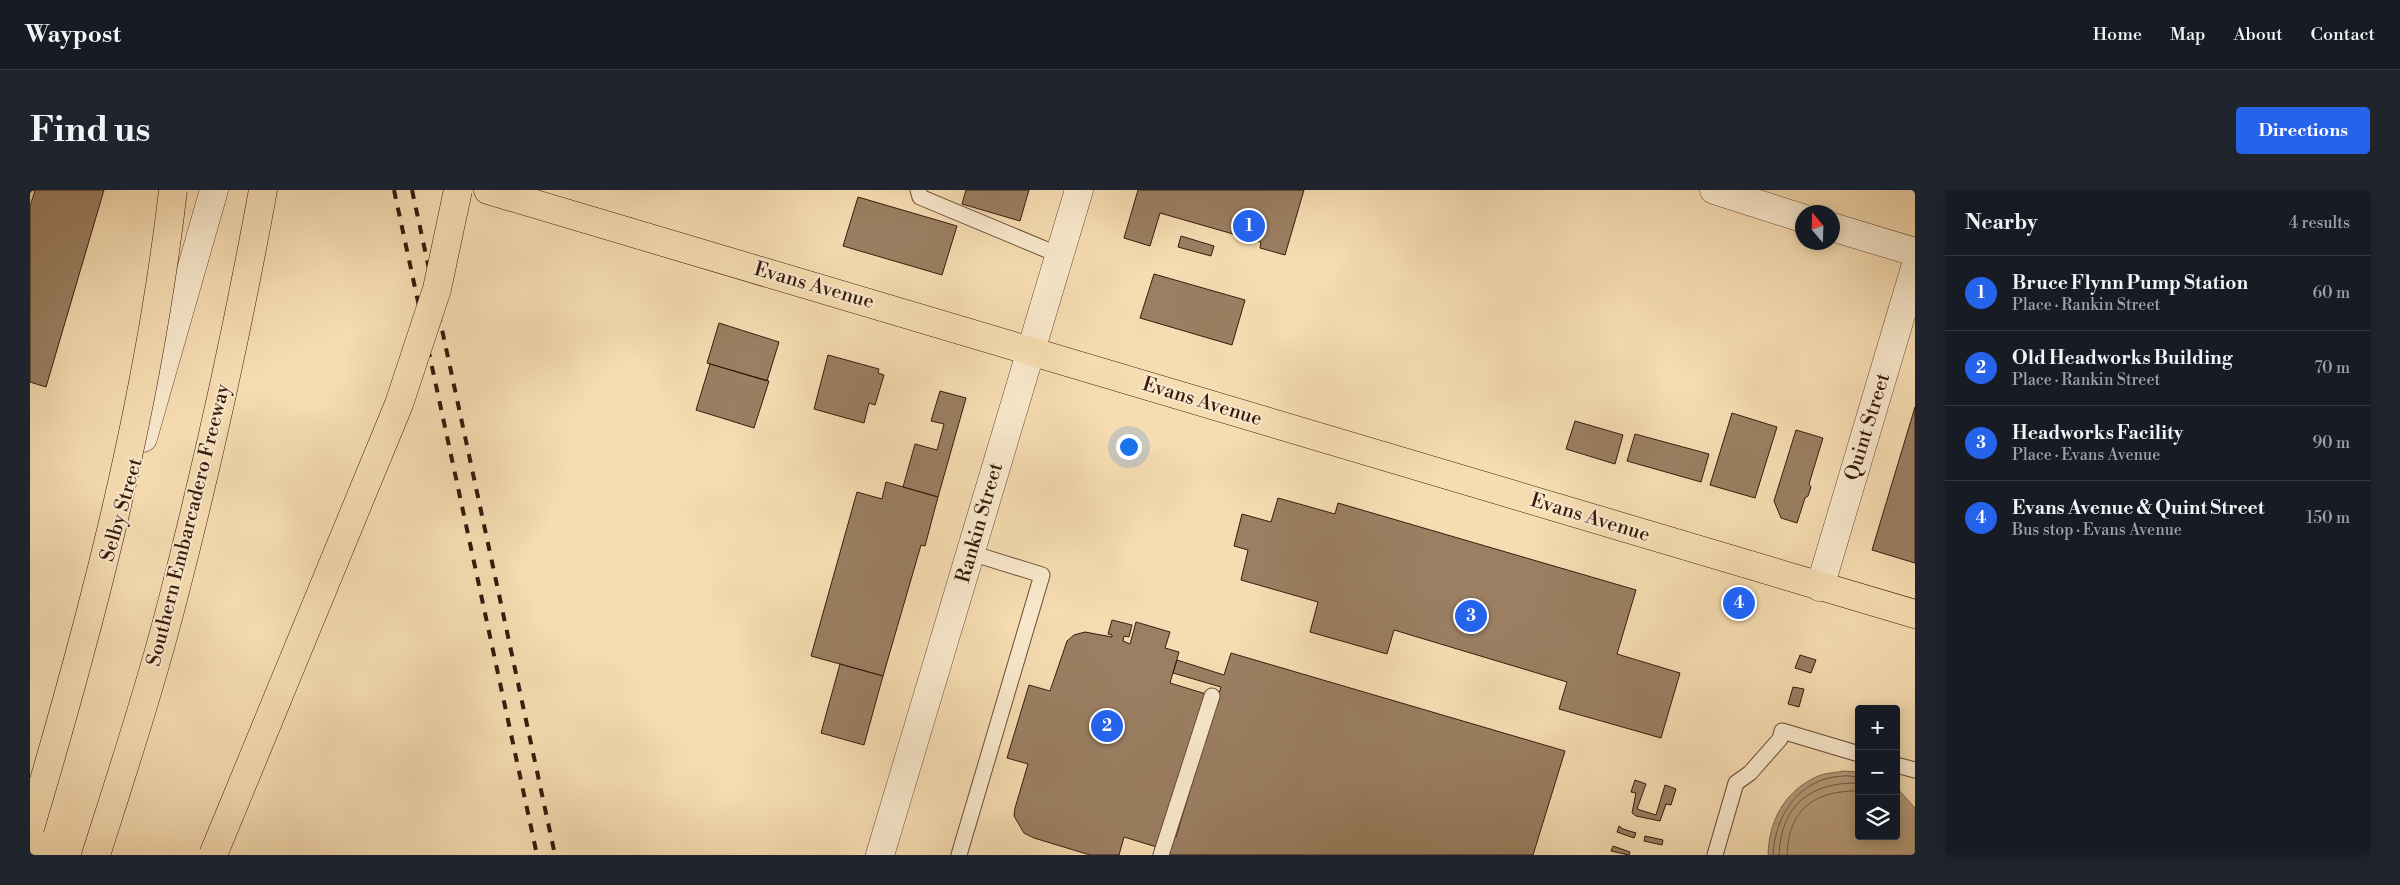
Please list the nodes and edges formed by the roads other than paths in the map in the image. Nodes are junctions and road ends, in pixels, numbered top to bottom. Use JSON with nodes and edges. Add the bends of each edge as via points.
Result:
{"nodes":[{"id":1,"x":173,"y":190,"type":"edge"},
{"id":2,"x":214,"y":190,"type":"edge"},
{"id":3,"x":263,"y":190,"type":"edge"},
{"id":4,"x":458,"y":190,"type":"edge"},
{"id":5,"x":488,"y":190,"type":"edge"},
{"id":6,"x":918,"y":190,"type":"edge"},
{"id":7,"x":1079,"y":190,"type":"edge"},
{"id":8,"x":1714,"y":190,"type":"edge"},
{"id":9,"x":1795,"y":216,"type":"edge"},
{"id":10,"x":1840,"y":229,"type":"edge"},
{"id":11,"x":1915,"y":252,"type":"edge"},
{"id":12,"x":1059,"y":255,"type":"junction"},
{"id":13,"x":1915,"y":268,"type":"edge"},
{"id":14,"x":1030,"y":351,"type":"junction"},
{"id":15,"x":971,"y":553,"type":"junction"},
{"id":16,"x":1820,"y":587,"type":"junction"},
{"id":17,"x":1915,"y":614,"type":"edge"},
{"id":18,"x":1212,"y":696,"type":"dead end"},
{"id":19,"x":1855,"y":753,"type":"edge"},
{"id":20,"x":1900,"y":766,"type":"edge"},
{"id":21,"x":1915,"y":770,"type":"edge"},
{"id":22,"x":38,"y":777,"type":"edge"},
{"id":23,"x":30,"y":829,"type":"edge"},
{"id":24,"x":96,"y":855,"type":"edge"},
{"id":25,"x":213,"y":855,"type":"edge"},
{"id":26,"x":880,"y":855,"type":"edge"},
{"id":27,"x":959,"y":855,"type":"edge"},
{"id":28,"x":1161,"y":855,"type":"edge"},
{"id":29,"x":1715,"y":855,"type":"edge"}],
"edges":[{"from":1,"to":23,"type":"main road","bridge":true,"via":[[138,404],[109,539]]},
{"from":2,"to":22,"type":"street","name":"Selby Street"},
{"from":3,"to":24,"type":"main road","name":"Southern Embarcadero Freeway","via":[[228,365],[173,600],[137,728]]},
{"from":4,"to":25,"type":"main road","bridge":true,"via":[[437,289],[400,404]]},
{"from":5,"to":14,"type":"main road","name":"Evans Avenue"},
{"from":6,"to":12,"type":"lane","via":[[920,197]]},
{"from":7,"to":12,"type":"street","name":"Rankin Street"},
{"from":8,"to":9,"type":"street"},
{"from":10,"to":11,"type":"street"},
{"from":12,"to":14,"type":"street","name":"Rankin Street"},
{"from":13,"to":16,"type":"street","name":"Quint Street"},
{"from":14,"to":15,"type":"street","name":"Rankin Street"},
{"from":14,"to":16,"type":"main road","name":"Evans Avenue"},
{"from":15,"to":26,"type":"street","name":"Rankin Street"},
{"from":15,"to":27,"type":"lane","via":[[1042,575]]},
{"from":16,"to":17,"type":"main road","name":"Evans Avenue"},
{"from":18,"to":28,"type":"lane"},
{"from":19,"to":29,"type":"lane","via":[[1782,731],[1780,739],[1736,784]]},
{"from":20,"to":21,"type":"lane"},
{"from":22,"to":23,"type":"street","name":"Selby Street"}]}
